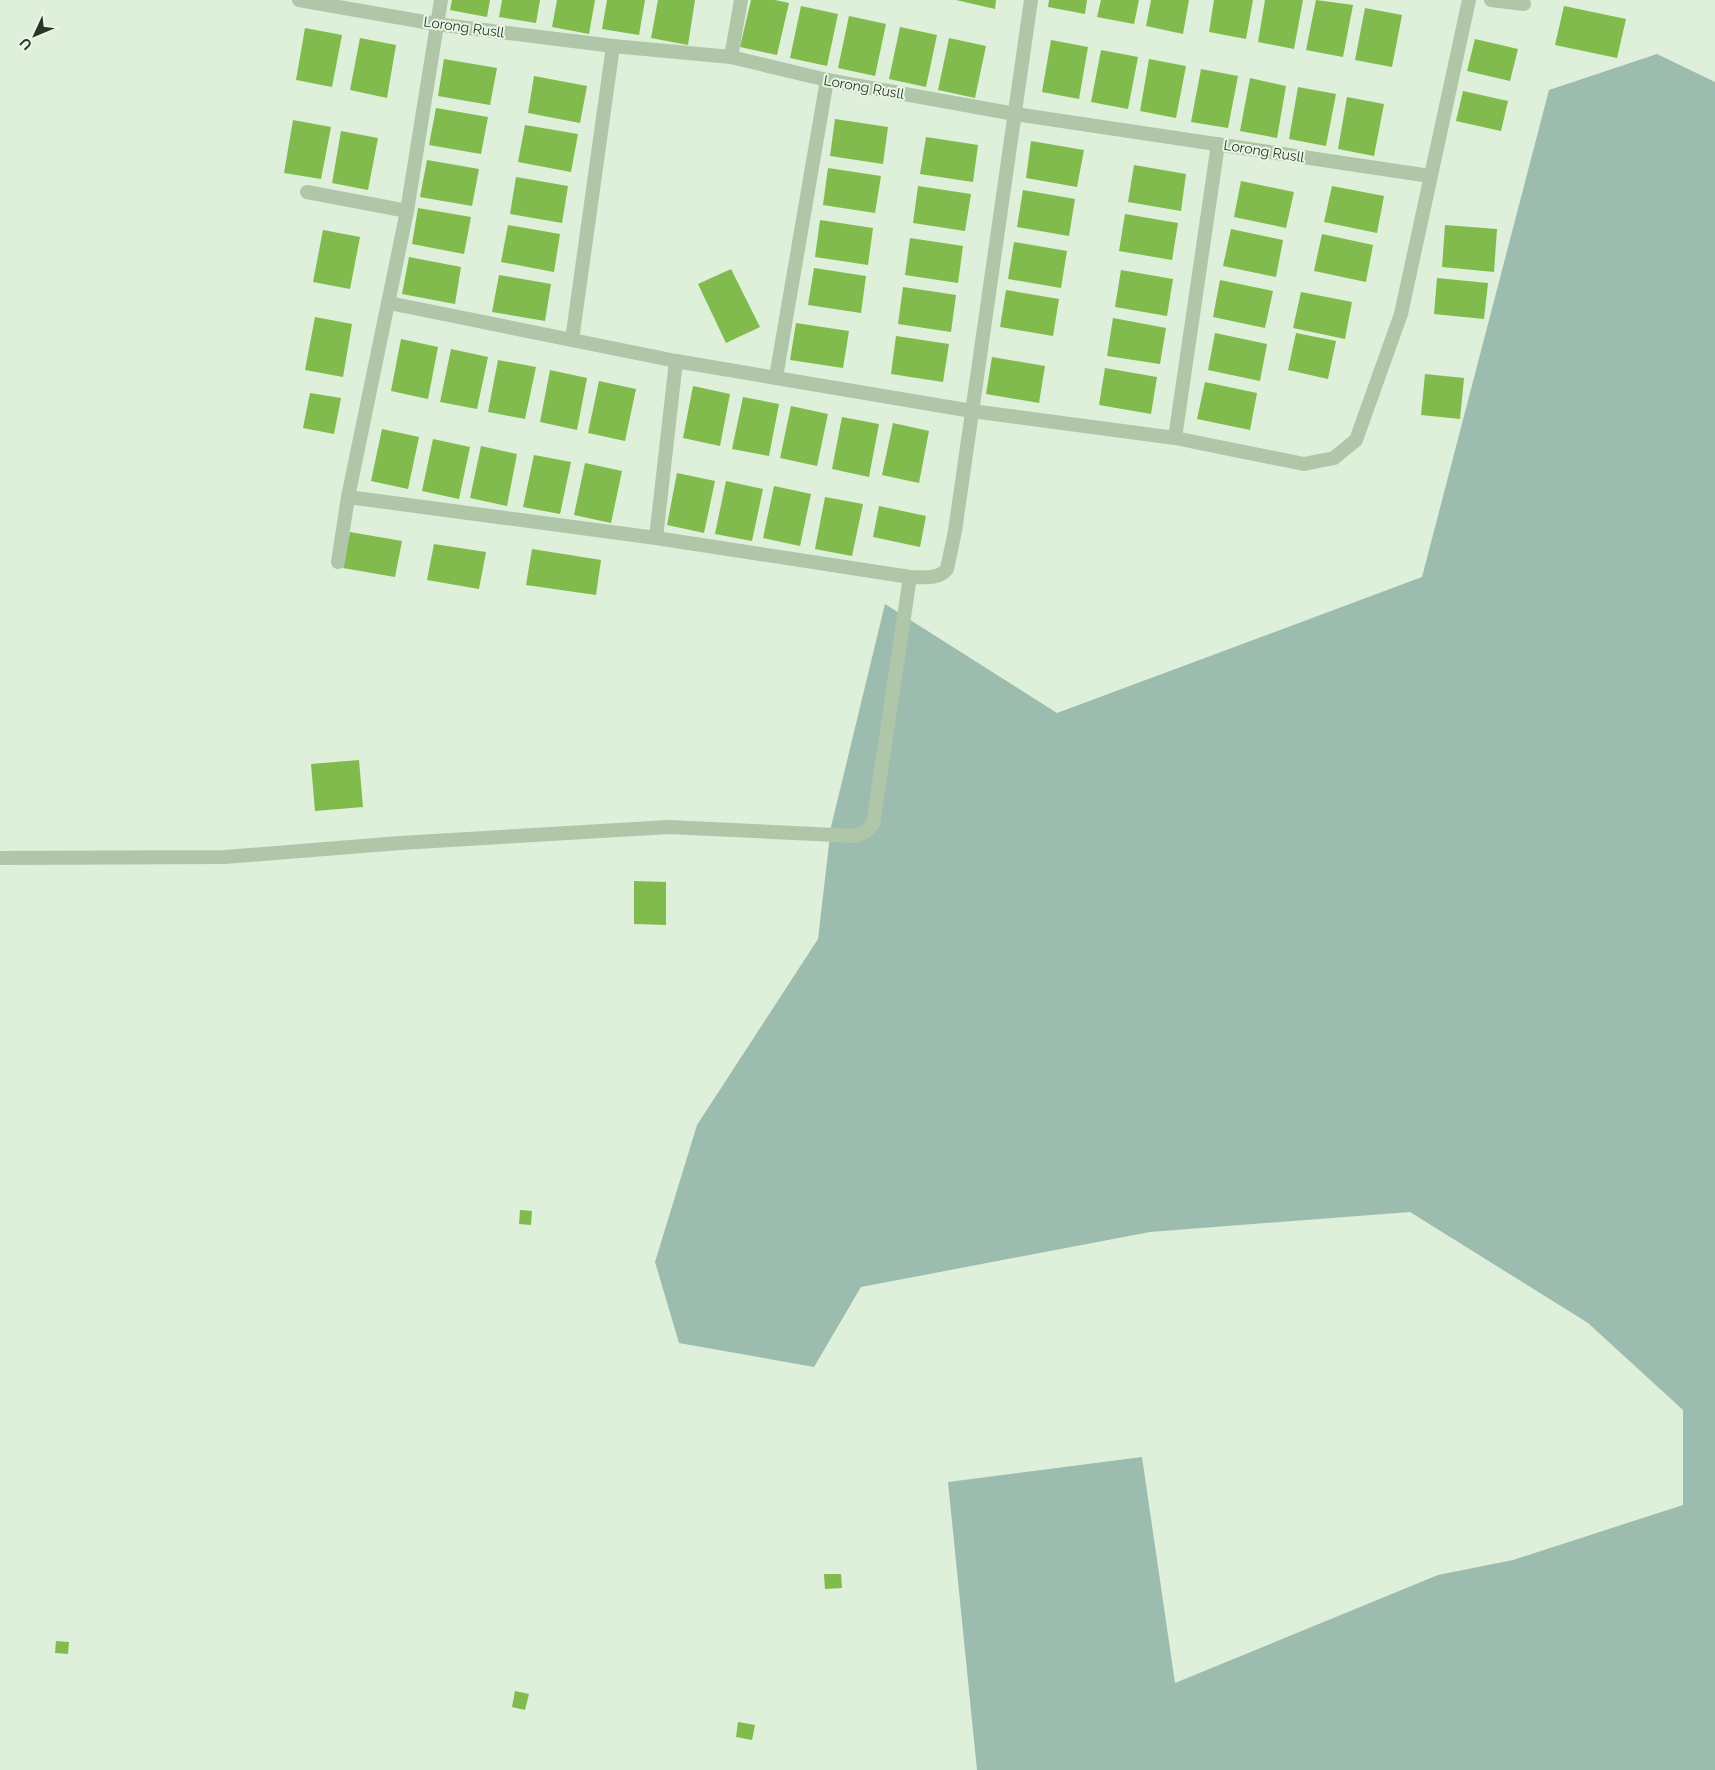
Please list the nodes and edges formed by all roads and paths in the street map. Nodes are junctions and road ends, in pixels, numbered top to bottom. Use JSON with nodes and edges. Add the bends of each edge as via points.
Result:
{"nodes":[{"id":1,"x":299,"y":0,"type":"edge"},
{"id":2,"x":441,"y":0,"type":"edge"},
{"id":3,"x":741,"y":0,"type":"edge"},
{"id":4,"x":1032,"y":0,"type":"edge"},
{"id":5,"x":1469,"y":0,"type":"edge"},
{"id":6,"x":1491,"y":0,"type":"edge"},
{"id":7,"x":1524,"y":4,"type":"dead end"},
{"id":8,"x":436,"y":24,"type":"junction"},
{"id":9,"x":613,"y":46,"type":"junction"},
{"id":10,"x":731,"y":57,"type":"junction"},
{"id":11,"x":827,"y":80,"type":"junction"},
{"id":12,"x":1014,"y":114,"type":"junction"},
{"id":13,"x":1218,"y":144,"type":"junction"},
{"id":14,"x":1430,"y":176,"type":"junction"},
{"id":15,"x":307,"y":192,"type":"dead end"},
{"id":16,"x":407,"y":211,"type":"junction"},
{"id":17,"x":389,"y":303,"type":"junction"},
{"id":18,"x":572,"y":340,"type":"junction"},
{"id":19,"x":676,"y":361,"type":"junction"},
{"id":20,"x":776,"y":377,"type":"junction"},
{"id":21,"x":972,"y":411,"type":"junction"},
{"id":22,"x":1174,"y":438,"type":"junction"},
{"id":23,"x":348,"y":497,"type":"junction"},
{"id":24,"x":656,"y":538,"type":"junction"},
{"id":25,"x":338,"y":562,"type":"dead end"},
{"id":26,"x":910,"y":577,"type":"junction"},
{"id":27,"x":0,"y":858,"type":"edge"}],
"edges":[{"from":1,"to":8,"type":"street","name":"Lorong Rusll"},
{"from":2,"to":8,"type":"street"},
{"from":3,"to":10,"type":"street"},
{"from":4,"to":12,"type":"street"},
{"from":5,"to":14,"type":"street"},
{"from":6,"to":7,"type":"street"},
{"from":8,"to":9,"type":"street","name":"Lorong Rusll"},
{"from":8,"to":16,"type":"street"},
{"from":9,"to":10,"type":"street","name":"Lorong Rusll"},
{"from":9,"to":18,"type":"street"},
{"from":10,"to":11,"type":"street","name":"Lorong Rusll"},
{"from":11,"to":12,"type":"street","name":"Lorong Rusll"},
{"from":11,"to":20,"type":"street"},
{"from":12,"to":13,"type":"street","name":"Lorong Rusll"},
{"from":12,"to":21,"type":"street"},
{"from":13,"to":14,"type":"street","name":"Lorong Rusll"},
{"from":13,"to":22,"type":"street"},
{"from":14,"to":22,"type":"street","via":[[1401,314],[1356,440],[1334,458],[1304,464]]},
{"from":15,"to":16,"type":"street"},
{"from":16,"to":17,"type":"street"},
{"from":17,"to":18,"type":"street"},
{"from":17,"to":23,"type":"street"},
{"from":18,"to":19,"type":"street"},
{"from":19,"to":20,"type":"street"},
{"from":19,"to":24,"type":"street"},
{"from":20,"to":21,"type":"street"},
{"from":21,"to":22,"type":"street"},
{"from":21,"to":26,"type":"street","via":[[947,568],[940,575]]},
{"from":23,"to":24,"type":"street"},
{"from":23,"to":25,"type":"street"},
{"from":24,"to":26,"type":"street"},
{"from":26,"to":27,"type":"street","via":[[873,824],[855,836],[669,827],[225,857]]}]}
